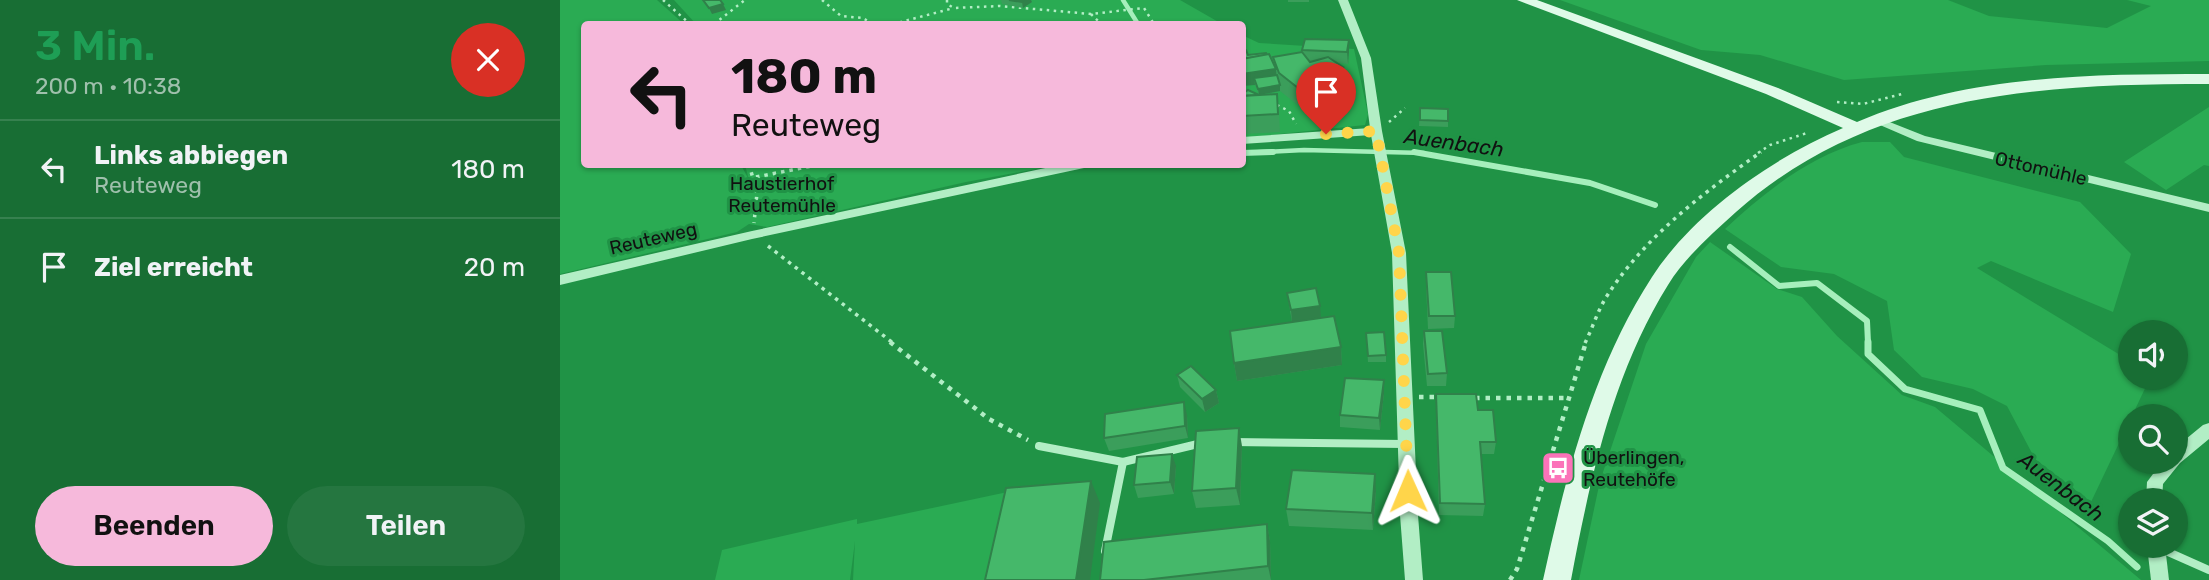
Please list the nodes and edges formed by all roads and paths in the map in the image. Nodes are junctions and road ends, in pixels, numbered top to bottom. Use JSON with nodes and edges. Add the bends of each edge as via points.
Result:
{"nodes":[{"id":1,"x":663,"y":0,"type":"edge"},
{"id":2,"x":745,"y":0,"type":"edge"},
{"id":3,"x":822,"y":0,"type":"edge"},
{"id":4,"x":947,"y":0,"type":"edge"},
{"id":5,"x":1343,"y":0,"type":"edge"},
{"id":6,"x":1524,"y":0,"type":"edge"},
{"id":7,"x":954,"y":8,"type":"junction"},
{"id":8,"x":1091,"y":14,"type":"junction"},
{"id":9,"x":687,"y":21,"type":"edge"},
{"id":10,"x":718,"y":21,"type":"edge"},
{"id":11,"x":868,"y":21,"type":"edge"},
{"id":12,"x":904,"y":21,"type":"edge"},
{"id":13,"x":1098,"y":21,"type":"edge"},
{"id":14,"x":1152,"y":21,"type":"edge"},
{"id":15,"x":2209,"y":79,"type":"edge"},
{"id":16,"x":1267,"y":101,"type":"edge"},
{"id":17,"x":1877,"y":120,"type":"junction"},
{"id":18,"x":1854,"y":127,"type":"junction"},
{"id":19,"x":1301,"y":136,"type":"junction"},
{"id":20,"x":1246,"y":141,"type":"edge"},
{"id":21,"x":1378,"y":144,"type":"junction"},
{"id":22,"x":751,"y":168,"type":"edge"},
{"id":23,"x":801,"y":168,"type":"edge"},
{"id":24,"x":1065,"y":168,"type":"edge"},
{"id":25,"x":756,"y":177,"type":"junction"},
{"id":26,"x":2209,"y":208,"type":"edge"},
{"id":27,"x":752,"y":235,"type":"junction"},
{"id":28,"x":560,"y":280,"type":"edge"},
{"id":29,"x":1407,"y":396,"type":"junction"},
{"id":30,"x":1442,"y":397,"type":"edge"},
{"id":31,"x":1466,"y":398,"type":"edge"},
{"id":32,"x":1567,"y":398,"type":"dead end"},
{"id":33,"x":2209,"y":429,"type":"edge"},
{"id":34,"x":1407,"y":444,"type":"junction"},
{"id":35,"x":1039,"y":446,"type":"joint"},
{"id":36,"x":2188,"y":448,"type":"edge"},
{"id":37,"x":1123,"y":463,"type":"junction"},
{"id":38,"x":2157,"y":558,"type":"edge"},
{"id":39,"x":2181,"y":558,"type":"edge"},
{"id":40,"x":1102,"y":567,"type":"edge"},
{"id":41,"x":2209,"y":570,"type":"edge"},
{"id":42,"x":1414,"y":580,"type":"edge"},
{"id":43,"x":1557,"y":580,"type":"edge"},
{"id":44,"x":2160,"y":580,"type":"edge"}],
"edges":[{"from":1,"to":9,"type":"path"},
{"from":2,"to":10,"type":"path"},
{"from":3,"to":11,"type":"path","via":[[841,16]]},
{"from":4,"to":7,"type":"path"},
{"from":5,"to":21,"type":"street","via":[[1366,58]]},
{"from":6,"to":18,"type":"main road","via":[[1760,87]]},
{"from":7,"to":8,"type":"path","via":[[1000,6]]},
{"from":7,"to":12,"type":"path"},
{"from":8,"to":13,"type":"path"},
{"from":8,"to":14,"type":"path","via":[[1144,8]]},
{"from":15,"to":17,"type":"main road","via":[[2030,86],[1942,100]]},
{"from":16,"to":19,"type":"path","via":[[1289,111]]},
{"from":17,"to":18,"type":"main road"},
{"from":17,"to":26,"type":"street","name":"Ottomühle","via":[[1921,139]]},
{"from":18,"to":43,"type":"main road","via":[[1805,150],[1736,197],[1660,280],[1631,332],[1608,393],[1587,455]]},
{"from":19,"to":20,"type":"street"},
{"from":19,"to":21,"type":"street"},
{"from":21,"to":29,"type":"street","via":[[1399,253]]},
{"from":22,"to":25,"type":"path"},
{"from":23,"to":25,"type":"path"},
{"from":24,"to":27,"type":"street","name":"Reuteweg"},
{"from":25,"to":27,"type":"path"},
{"from":27,"to":28,"type":"street","name":"Reuteweg"},
{"from":27,"to":35,"type":"path","via":[[989,419]]},
{"from":29,"to":30,"type":"path"},
{"from":29,"to":34,"type":"street"},
{"from":31,"to":32,"type":"path"},
{"from":33,"to":36,"type":"street"},
{"from":34,"to":37,"type":"lane","via":[[1205,442]]},
{"from":34,"to":42,"type":"street"},
{"from":35,"to":37,"type":"lane"},
{"from":37,"to":40,"type":"lane"},
{"from":38,"to":44,"type":"street"},
{"from":39,"to":41,"type":"lane"}]}
